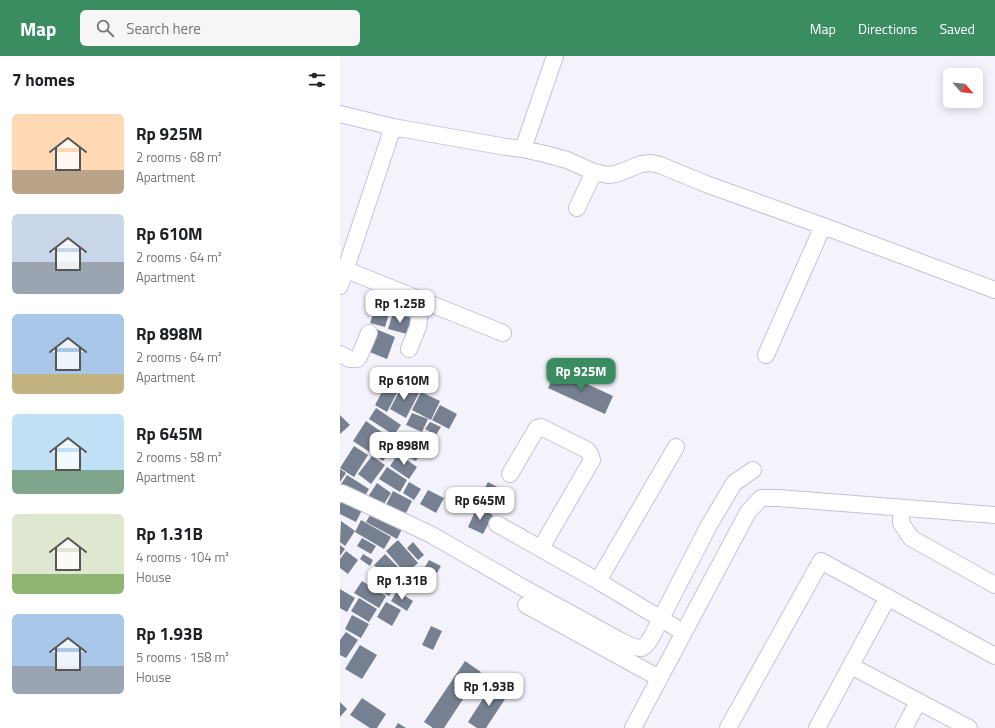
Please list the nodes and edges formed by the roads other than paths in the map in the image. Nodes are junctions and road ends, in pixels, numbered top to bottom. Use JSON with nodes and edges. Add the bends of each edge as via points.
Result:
{"nodes":[{"id":1,"x":555,"y":56,"type":"edge"},
{"id":2,"x":340,"y":114,"type":"edge"},
{"id":3,"x":393,"y":127,"type":"junction"},
{"id":4,"x":523,"y":149,"type":"junction"},
{"id":5,"x":594,"y":172,"type":"junction"},
{"id":6,"x":577,"y":208,"type":"dead end"},
{"id":7,"x":823,"y":226,"type":"junction"},
{"id":8,"x":344,"y":269,"type":"junction"},
{"id":9,"x":340,"y":286,"type":"edge"},
{"id":10,"x":995,"y":290,"type":"edge"},
{"id":11,"x":421,"y":301,"type":"junction"},
{"id":12,"x":369,"y":333,"type":"dead end"},
{"id":13,"x":503,"y":333,"type":"dead end"},
{"id":14,"x":409,"y":349,"type":"dead end"},
{"id":15,"x":340,"y":354,"type":"edge"},
{"id":16,"x":766,"y":355,"type":"dead end"},
{"id":17,"x":676,"y":447,"type":"dead end"},
{"id":18,"x":753,"y":470,"type":"dead end"},
{"id":19,"x":510,"y":474,"type":"dead end"},
{"id":20,"x":340,"y":494,"type":"edge"},
{"id":21,"x":901,"y":508,"type":"junction"},
{"id":22,"x":995,"y":515,"type":"edge"},
{"id":23,"x":497,"y":524,"type":"dead end"},
{"id":24,"x":541,"y":548,"type":"junction"},
{"id":25,"x":598,"y":581,"type":"junction"},
{"id":26,"x":995,"y":585,"type":"edge"},
{"id":27,"x":888,"y":597,"type":"junction"},
{"id":28,"x":526,"y":605,"type":"dead end"},
{"id":29,"x":660,"y":619,"type":"junction"},
{"id":30,"x":683,"y":632,"type":"junction"},
{"id":31,"x":995,"y":656,"type":"edge"},
{"id":32,"x":850,"y":666,"type":"junction"},
{"id":33,"x":659,"y":678,"type":"junction"},
{"id":34,"x":918,"y":702,"type":"junction"},
{"id":35,"x":636,"y":727,"type":"edge"},
{"id":36,"x":728,"y":728,"type":"edge"},
{"id":37,"x":816,"y":728,"type":"edge"},
{"id":38,"x":904,"y":728,"type":"edge"},
{"id":39,"x":969,"y":728,"type":"edge"}],
"edges":[{"from":1,"to":4,"type":"street"},
{"from":2,"to":3,"type":"street"},
{"from":3,"to":4,"type":"street"},
{"from":3,"to":8,"type":"street"},
{"from":4,"to":5,"type":"street","via":[[567,160]]},
{"from":5,"to":6,"type":"street"},
{"from":5,"to":7,"type":"street","via":[[608,175],[641,164],[660,165]]},
{"from":7,"to":10,"type":"street"},
{"from":7,"to":16,"type":"street"},
{"from":8,"to":9,"type":"street"},
{"from":8,"to":11,"type":"street"},
{"from":11,"to":13,"type":"street"},
{"from":11,"to":14,"type":"street","via":[[418,327]]},
{"from":12,"to":15,"type":"street","via":[[357,360]]},
{"from":17,"to":25,"type":"street"},
{"from":18,"to":29,"type":"street","via":[[734,483]]},
{"from":19,"to":24,"type":"street","via":[[537,428],[541,427],[587,450],[590,454],[592,460]]},
{"from":20,"to":29,"type":"street","via":[[430,534],[633,647],[642,648],[647,644]]},
{"from":21,"to":22,"type":"street"},
{"from":21,"to":26,"type":"street","via":[[901,523],[912,538]]},
{"from":21,"to":30,"type":"street","via":[[761,498],[748,512]]},
{"from":23,"to":24,"type":"street"},
{"from":24,"to":25,"type":"street"},
{"from":25,"to":29,"type":"street"},
{"from":27,"to":31,"type":"street"},
{"from":27,"to":32,"type":"street"},
{"from":27,"to":36,"type":"street","via":[[821,561]]},
{"from":28,"to":33,"type":"street"},
{"from":29,"to":30,"type":"street"},
{"from":30,"to":33,"type":"street"},
{"from":32,"to":34,"type":"street"},
{"from":32,"to":37,"type":"street"},
{"from":33,"to":35,"type":"street"},
{"from":34,"to":38,"type":"street"},
{"from":34,"to":39,"type":"street"}]}
